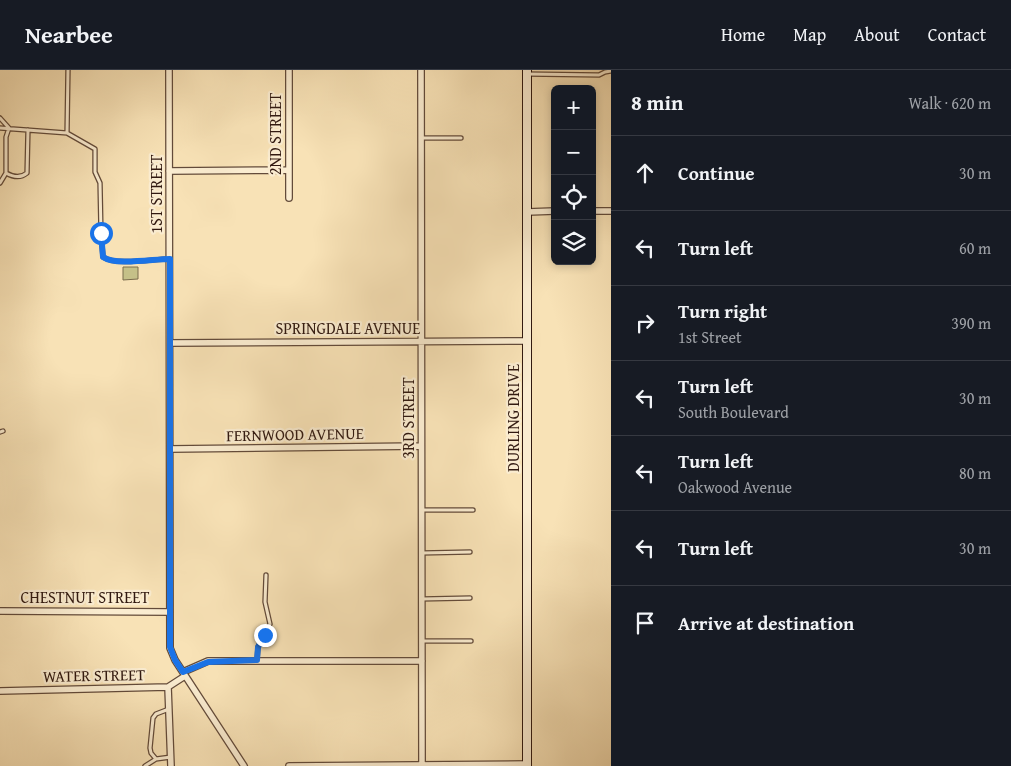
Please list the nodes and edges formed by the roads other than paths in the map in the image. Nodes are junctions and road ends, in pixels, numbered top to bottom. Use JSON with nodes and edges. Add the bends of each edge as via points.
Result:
{"nodes":[{"id":1,"x":68,"y":70,"type":"edge"},
{"id":2,"x":169,"y":70,"type":"edge"},
{"id":3,"x":289,"y":70,"type":"edge"},
{"id":4,"x":421,"y":70,"type":"edge"},
{"id":5,"x":527,"y":72,"type":"edge"},
{"id":6,"x":611,"y":72,"type":"edge"},
{"id":7,"x":0,"y":118,"type":"edge"},
{"id":8,"x":0,"y":128,"type":"edge"},
{"id":9,"x":9,"y":128,"type":"junction"},
{"id":10,"x":28,"y":130,"type":"junction"},
{"id":11,"x":67,"y":133,"type":"junction"},
{"id":12,"x":421,"y":138,"type":"junction"},
{"id":13,"x":461,"y":138,"type":"dead end"},
{"id":14,"x":169,"y":170,"type":"junction"},
{"id":15,"x":289,"y":170,"type":"junction"},
{"id":16,"x":6,"y":173,"type":"junction"},
{"id":17,"x":0,"y":183,"type":"edge"},
{"id":18,"x":289,"y":198,"type":"dead end"},
{"id":19,"x":551,"y":211,"type":"edge"},
{"id":20,"x":596,"y":211,"type":"edge"},
{"id":21,"x":611,"y":211,"type":"edge"},
{"id":22,"x":527,"y":212,"type":"junction"},
{"id":23,"x":170,"y":259,"type":"junction"},
{"id":24,"x":422,"y":341,"type":"junction"},
{"id":25,"x":526,"y":341,"type":"junction"},
{"id":26,"x":170,"y":343,"type":"junction"},
{"id":27,"x":421,"y":446,"type":"junction"},
{"id":28,"x":170,"y":449,"type":"junction"},
{"id":29,"x":422,"y":510,"type":"junction"},
{"id":30,"x":473,"y":510,"type":"dead end"},
{"id":31,"x":470,"y":552,"type":"dead end"},
{"id":32,"x":422,"y":553,"type":"junction"},
{"id":33,"x":266,"y":575,"type":"dead end"},
{"id":34,"x":470,"y":598,"type":"dead end"},
{"id":35,"x":422,"y":599,"type":"junction"},
{"id":36,"x":0,"y":611,"type":"edge"},
{"id":37,"x":170,"y":612,"type":"junction"},
{"id":38,"x":422,"y":641,"type":"junction"},
{"id":39,"x":471,"y":641,"type":"dead end"},
{"id":40,"x":257,"y":660,"type":"junction"},
{"id":41,"x":422,"y":661,"type":"junction"},
{"id":42,"x":184,"y":674,"type":"junction"},
{"id":43,"x":168,"y":687,"type":"junction"},
{"id":44,"x":0,"y":691,"type":"edge"},
{"id":45,"x":170,"y":709,"type":"junction"},
{"id":46,"x":171,"y":758,"type":"junction"},
{"id":47,"x":156,"y":759,"type":"junction"},
{"id":48,"x":422,"y":765,"type":"edge"},
{"id":49,"x":527,"y":765,"type":"edge"},
{"id":50,"x":145,"y":766,"type":"edge"},
{"id":51,"x":171,"y":766,"type":"edge"},
{"id":52,"x":244,"y":766,"type":"edge"},
{"id":53,"x":289,"y":766,"type":"edge"}],
"edges":[{"from":1,"to":11,"type":"lane"},
{"from":2,"to":14,"type":"street","name":"1ST STREET"},
{"from":3,"to":15,"type":"street","name":"2ND STREET"},
{"from":4,"to":12,"type":"street","name":"3RD STREET"},
{"from":5,"to":6,"type":"lane"},
{"from":5,"to":22,"type":"street","name":"DURLING DRIVE"},
{"from":7,"to":9,"type":"lane"},
{"from":8,"to":9,"type":"lane"},
{"from":9,"to":10,"type":"lane"},
{"from":9,"to":16,"type":"lane"},
{"from":10,"to":11,"type":"lane"},
{"from":10,"to":16,"type":"lane","via":[[27,173],[15,176]]},
{"from":11,"to":23,"type":"lane","via":[[95,149],[103,257],[118,261]]},
{"from":12,"to":13,"type":"lane"},
{"from":12,"to":24,"type":"street","name":"3RD STREET"},
{"from":14,"to":15,"type":"street"},
{"from":14,"to":23,"type":"street","name":"1ST STREET"},
{"from":15,"to":18,"type":"street","name":"2ND STREET"},
{"from":16,"to":17,"type":"lane"},
{"from":19,"to":22,"type":"street"},
{"from":20,"to":21,"type":"street"},
{"from":22,"to":25,"type":"street","name":"DURLING DRIVE"},
{"from":23,"to":26,"type":"street","name":"1ST STREET"},
{"from":24,"to":25,"type":"street","name":"SPRINGDALE AVENUE"},
{"from":24,"to":26,"type":"street","name":"SPRINGDALE AVENUE"},
{"from":24,"to":27,"type":"street","name":"3RD STREET"},
{"from":25,"to":49,"type":"street","name":"DURLING DRIVE"},
{"from":26,"to":28,"type":"street","name":"1ST STREET"},
{"from":27,"to":28,"type":"street","name":"FERNWOOD AVENUE"},
{"from":27,"to":29,"type":"street","name":"3RD STREET"},
{"from":28,"to":37,"type":"street","name":"1ST STREET"},
{"from":29,"to":30,"type":"lane"},
{"from":29,"to":32,"type":"street","name":"3RD STREET"},
{"from":31,"to":32,"type":"lane"},
{"from":32,"to":35,"type":"street","name":"3RD STREET"},
{"from":33,"to":40,"type":"lane","via":[[265,602],[270,624],[258,647]]},
{"from":34,"to":35,"type":"lane"},
{"from":35,"to":38,"type":"street","name":"3RD STREET"},
{"from":36,"to":37,"type":"street","name":"CHESTNUT STREET"},
{"from":37,"to":42,"type":"street","name":"1ST STREET","via":[[170,648]]},
{"from":38,"to":39,"type":"lane"},
{"from":38,"to":41,"type":"street","name":"3RD STREET"},
{"from":40,"to":41,"type":"street","name":"WATER STREET"},
{"from":40,"to":42,"type":"street","name":"WATER STREET","via":[[208,662]]},
{"from":41,"to":48,"type":"street","name":"3RD STREET"},
{"from":42,"to":43,"type":"street","name":"WATER STREET"},
{"from":42,"to":52,"type":"street"},
{"from":43,"to":44,"type":"street","name":"WATER STREET"},
{"from":43,"to":45,"type":"street"},
{"from":45,"to":46,"type":"street"},
{"from":45,"to":47,"type":"lane","via":[[153,718],[150,748]]},
{"from":46,"to":47,"type":"lane"},
{"from":46,"to":51,"type":"street"},
{"from":47,"to":50,"type":"lane"},
{"from":48,"to":49,"type":"street"},
{"from":48,"to":53,"type":"street"}]}
